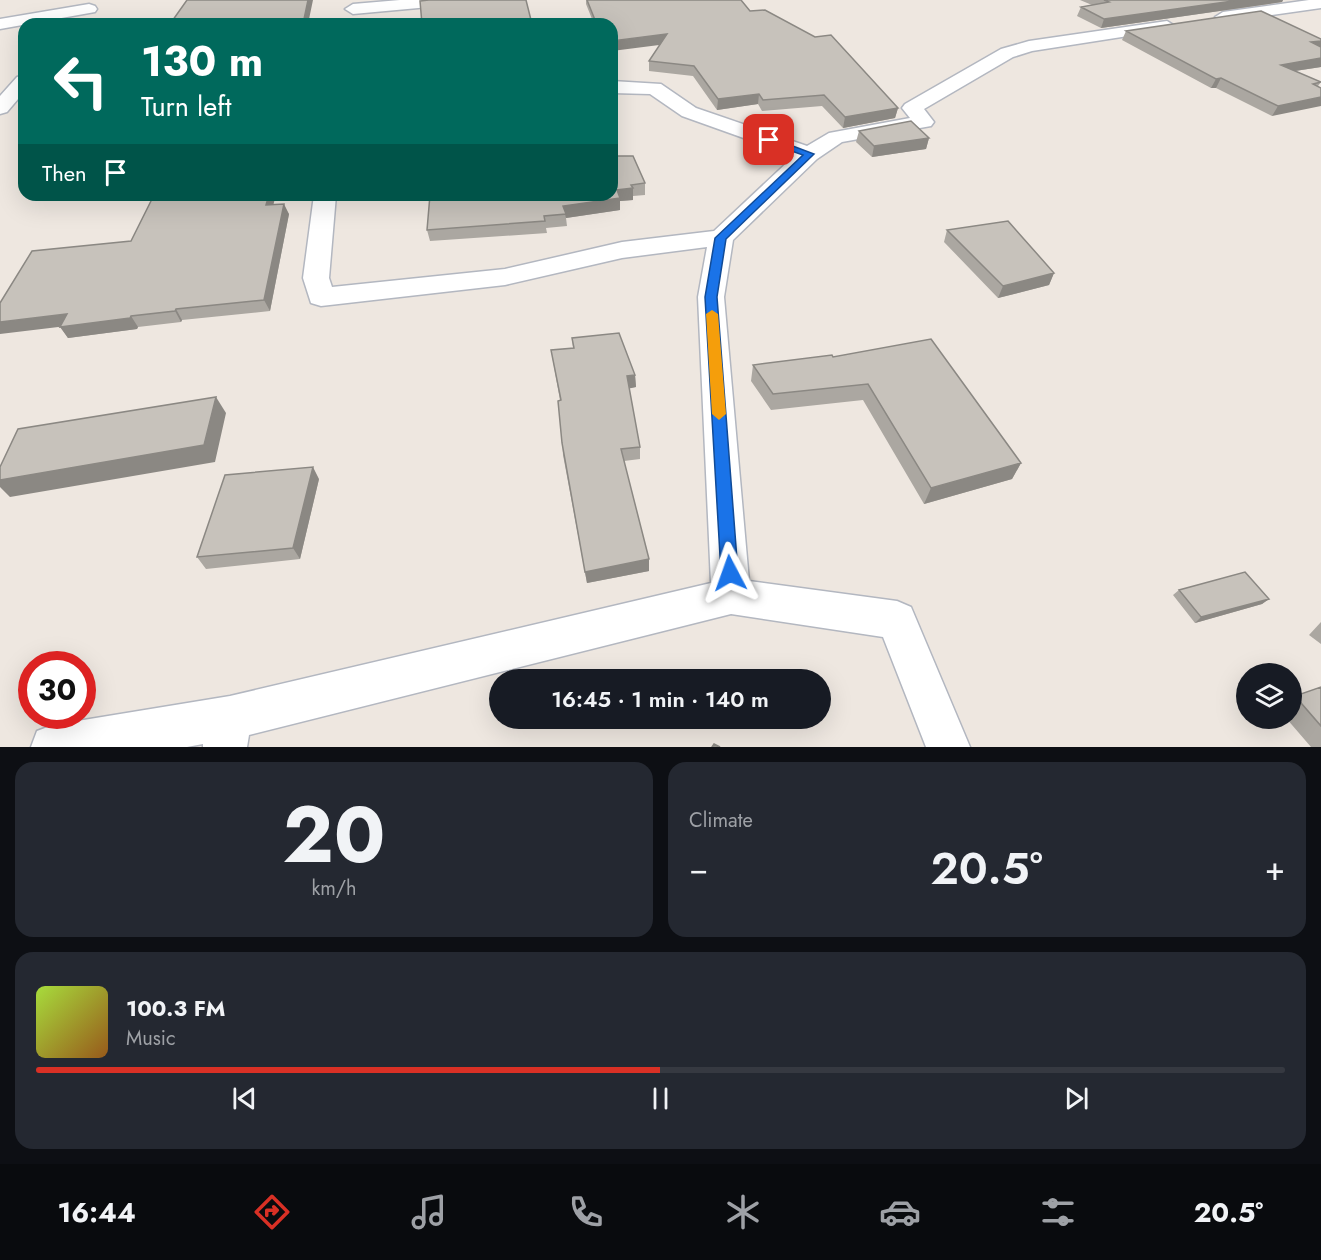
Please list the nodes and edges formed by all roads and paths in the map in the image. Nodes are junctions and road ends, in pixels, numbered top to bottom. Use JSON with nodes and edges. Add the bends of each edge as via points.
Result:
{"nodes":[{"id":1,"x":451,"y":0,"type":"edge"},
{"id":2,"x":1321,"y":3,"type":"edge"},
{"id":3,"x":93,"y":5,"type":"edge"},
{"id":4,"x":353,"y":11,"type":"edge"},
{"id":5,"x":29,"y":18,"type":"edge"},
{"id":6,"x":81,"y":18,"type":"edge"},
{"id":7,"x":18,"y":20,"type":"edge"},
{"id":8,"x":1204,"y":20,"type":"edge"},
{"id":9,"x":0,"y":24,"type":"edge"},
{"id":10,"x":1181,"y":24,"type":"edge"},
{"id":11,"x":618,"y":87,"type":"edge"},
{"id":12,"x":18,"y":88,"type":"edge"},
{"id":13,"x":0,"y":108,"type":"edge"},
{"id":14,"x":809,"y":154,"type":"junction"},
{"id":15,"x":324,"y":201,"type":"edge"},
{"id":16,"x":721,"y":238,"type":"junction"},
{"id":17,"x":731,"y":596,"type":"junction"},
{"id":18,"x":228,"y":733,"type":"edge"},
{"id":19,"x":53,"y":747,"type":"edge"},
{"id":20,"x":948,"y":747,"type":"edge"}],
"edges":[{"from":1,"to":4,"type":"street"},
{"from":2,"to":8,"type":"street"},
{"from":3,"to":5,"type":"street"},
{"from":3,"to":6,"type":"street"},
{"from":7,"to":9,"type":"street"},
{"from":10,"to":14,"type":"street","via":[[1029,46],[1007,53],[912,108],[924,122],[836,137]]},
{"from":11,"to":14,"type":"street","via":[[654,88],[689,112]]},
{"from":12,"to":13,"type":"street"},
{"from":14,"to":16,"type":"street"},
{"from":15,"to":16,"type":"street","via":[[316,278],[321,297],[505,277],[622,250]]},
{"from":16,"to":17,"type":"street","via":[[711,297]]},
{"from":17,"to":18,"type":"street"},
{"from":17,"to":20,"type":"street","via":[[897,620]]},
{"from":18,"to":19,"type":"street"}]}
